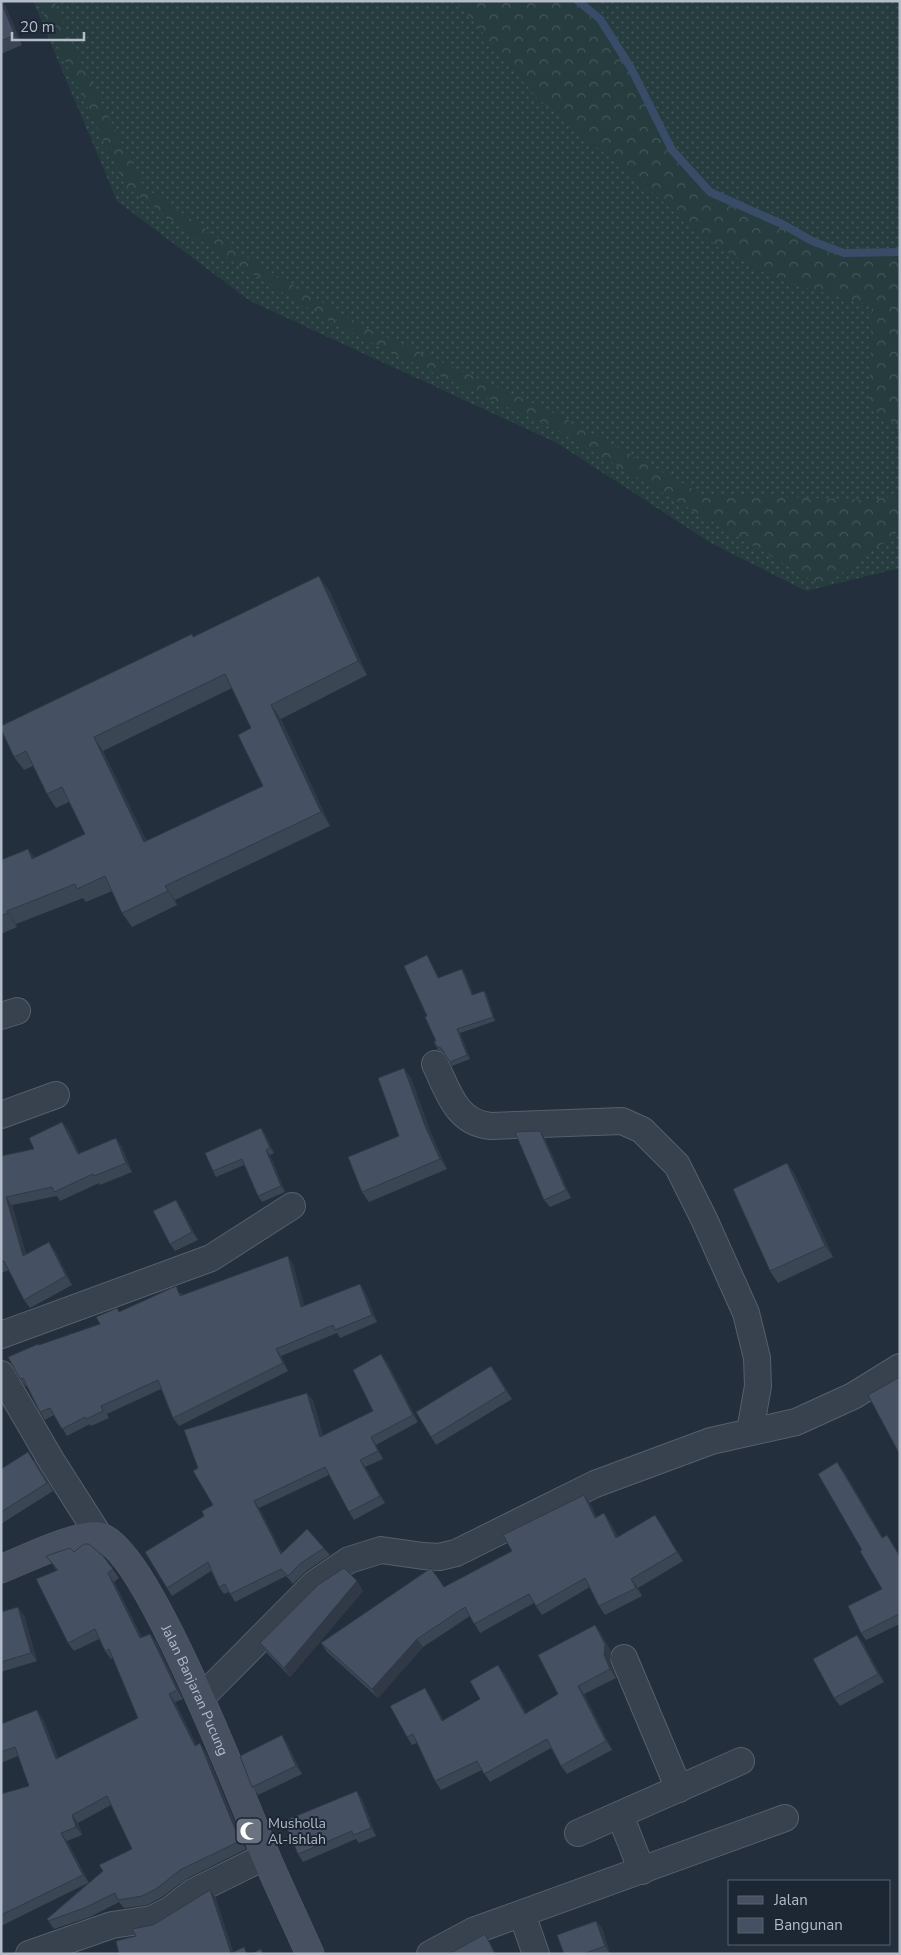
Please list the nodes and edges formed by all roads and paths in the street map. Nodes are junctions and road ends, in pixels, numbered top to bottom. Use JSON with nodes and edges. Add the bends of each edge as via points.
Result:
{"nodes":[{"id":1,"x":435,"y":1064,"type":"dead end"},
{"id":2,"x":56,"y":1095,"type":"dead end"},
{"id":3,"x":1,"y":1115,"type":"edge"},
{"id":4,"x":292,"y":1206,"type":"dead end"},
{"id":5,"x":1,"y":1335,"type":"edge"},
{"id":6,"x":900,"y":1367,"type":"edge"},
{"id":7,"x":1,"y":1374,"type":"edge"},
{"id":8,"x":750,"y":1431,"type":"junction"},
{"id":9,"x":100,"y":1536,"type":"junction"},
{"id":10,"x":1,"y":1569,"type":"edge"},
{"id":11,"x":624,"y":1658,"type":"dead end"},
{"id":12,"x":200,"y":1699,"type":"junction"},
{"id":13,"x":741,"y":1761,"type":"dead end"},
{"id":14,"x":679,"y":1788,"type":"junction"},
{"id":15,"x":620,"y":1814,"type":"junction"},
{"id":16,"x":785,"y":1818,"type":"dead end"},
{"id":17,"x":578,"y":1833,"type":"dead end"},
{"id":18,"x":266,"y":1856,"type":"junction"},
{"id":19,"x":642,"y":1871,"type":"junction"},
{"id":20,"x":522,"y":1914,"type":"junction"},
{"id":21,"x":29,"y":1954,"type":"edge"},
{"id":22,"x":310,"y":1954,"type":"edge"},
{"id":23,"x":430,"y":1954,"type":"edge"},
{"id":24,"x":536,"y":1954,"type":"edge"}],
"edges":[{"from":1,"to":8,"type":"street","via":[[456,1108],[478,1123],[491,1126],[622,1122],[642,1130],[677,1165],[732,1279],[753,1337],[758,1386]]},
{"from":2,"to":3,"type":"street"},
{"from":4,"to":5,"type":"street","via":[[211,1258]]},
{"from":6,"to":8,"type":"street","via":[[853,1396],[796,1422]]},
{"from":7,"to":9,"type":"street","via":[[50,1460]]},
{"from":8,"to":12,"type":"street","via":[[711,1441],[595,1484],[456,1553],[440,1557],[381,1550],[349,1560],[316,1583]]},
{"from":9,"to":10,"type":"street","via":[[81,1538]]},
{"from":9,"to":12,"type":"street","name":"Jalan Banjaran Pucung","via":[[129,1561],[147,1589]]},
{"from":11,"to":14,"type":"street"},
{"from":12,"to":18,"type":"street","name":"Jalan Banjaran Pucung"},
{"from":13,"to":14,"type":"street"},
{"from":14,"to":15,"type":"street"},
{"from":15,"to":17,"type":"street"},
{"from":15,"to":19,"type":"street"},
{"from":16,"to":19,"type":"street"},
{"from":18,"to":21,"type":"street","via":[[193,1892],[152,1919],[112,1925]]},
{"from":18,"to":22,"type":"street","name":"Jalan Banjaran Pucung"},
{"from":19,"to":20,"type":"street"},
{"from":20,"to":23,"type":"street","via":[[473,1931]]},
{"from":20,"to":24,"type":"street"}]}
